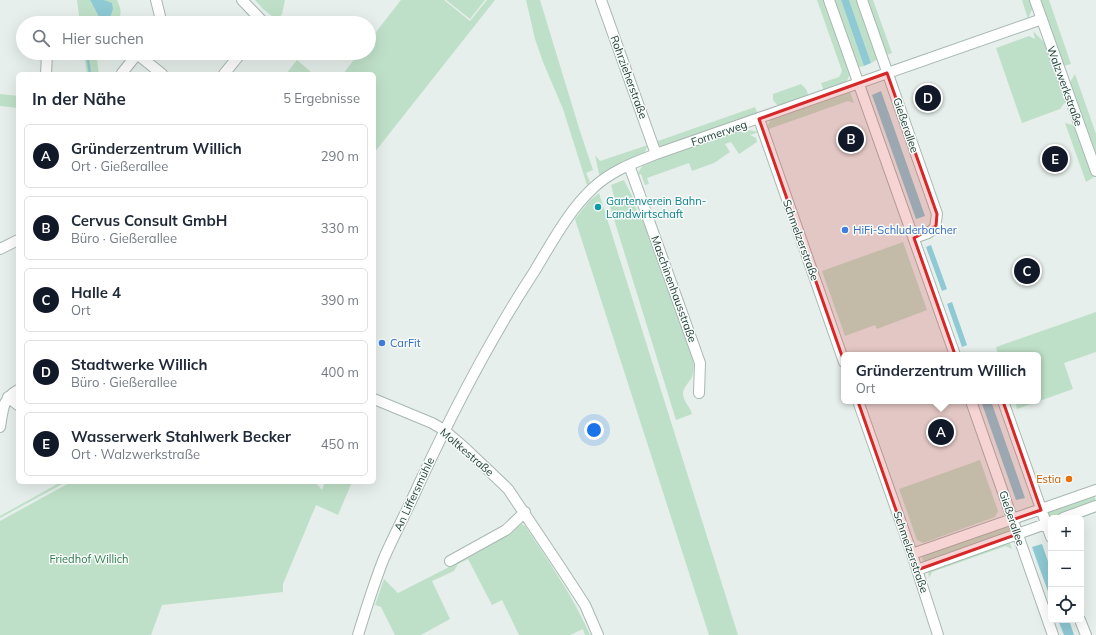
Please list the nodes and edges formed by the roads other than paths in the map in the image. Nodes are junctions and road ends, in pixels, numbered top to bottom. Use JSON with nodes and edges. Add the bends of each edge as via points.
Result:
{"nodes":[{"id":1,"x":156,"y":0,"type":"edge"},
{"id":2,"x":242,"y":0,"type":"edge"},
{"id":3,"x":601,"y":0,"type":"edge"},
{"id":4,"x":829,"y":0,"type":"edge"},
{"id":5,"x":862,"y":0,"type":"edge"},
{"id":6,"x":1035,"y":0,"type":"edge"},
{"id":7,"x":160,"y":16,"type":"edge"},
{"id":8,"x":258,"y":16,"type":"edge"},
{"id":9,"x":1042,"y":19,"type":"junction"},
{"id":10,"x":47,"y":60,"type":"edge"},
{"id":11,"x":133,"y":60,"type":"edge"},
{"id":12,"x":145,"y":60,"type":"edge"},
{"id":13,"x":235,"y":60,"type":"edge"},
{"id":14,"x":46,"y":72,"type":"edge"},
{"id":15,"x":123,"y":72,"type":"edge"},
{"id":16,"x":160,"y":72,"type":"edge"},
{"id":17,"x":226,"y":72,"type":"edge"},
{"id":18,"x":887,"y":73,"type":"junction"},
{"id":19,"x":859,"y":84,"type":"junction"},
{"id":20,"x":759,"y":119,"type":"junction"},
{"id":21,"x":656,"y":154,"type":"junction"},
{"id":22,"x":629,"y":165,"type":"junction"},
{"id":23,"x":1096,"y":171,"type":"edge"},
{"id":24,"x":914,"y":238,"type":"junction"},
{"id":25,"x":16,"y":241,"type":"edge"},
{"id":26,"x":0,"y":249,"type":"edge"},
{"id":27,"x":954,"y":352,"type":"edge"},
{"id":28,"x":841,"y":353,"type":"edge"},
{"id":29,"x":482,"y":358,"type":"joint"},
{"id":30,"x":16,"y":391,"type":"edge"},
{"id":31,"x":700,"y":393,"type":"dead end"},
{"id":32,"x":8,"y":397,"type":"junction"},
{"id":33,"x":376,"y":400,"type":"edge"},
{"id":34,"x":16,"y":403,"type":"edge"},
{"id":35,"x":859,"y":404,"type":"edge"},
{"id":36,"x":972,"y":404,"type":"edge"},
{"id":37,"x":1004,"y":404,"type":"edge"},
{"id":38,"x":0,"y":427,"type":"edge"},
{"id":39,"x":444,"y":430,"type":"junction"},
{"id":40,"x":1096,"y":490,"type":"edge"},
{"id":41,"x":1096,"y":506,"type":"edge"},
{"id":42,"x":1041,"y":510,"type":"junction"},
{"id":43,"x":525,"y":512,"type":"junction"},
{"id":44,"x":1071,"y":515,"type":"edge"},
{"id":45,"x":1012,"y":520,"type":"junction"},
{"id":46,"x":1048,"y":521,"type":"edge"},
{"id":47,"x":1048,"y":523,"type":"edge"},
{"id":48,"x":1018,"y":534,"type":"junction"},
{"id":49,"x":912,"y":554,"type":"junction"},
{"id":50,"x":450,"y":561,"type":"dead end"},
{"id":51,"x":917,"y":570,"type":"junction"},
{"id":52,"x":1081,"y":623,"type":"edge"},
{"id":53,"x":358,"y":635,"type":"edge"},
{"id":54,"x":598,"y":635,"type":"edge"},
{"id":55,"x":938,"y":635,"type":"edge"},
{"id":56,"x":1053,"y":635,"type":"edge"},
{"id":57,"x":1086,"y":635,"type":"edge"}],
"edges":[{"from":1,"to":7,"type":"street"},
{"from":2,"to":8,"type":"street"},
{"from":3,"to":21,"type":"street","name":"Rohrzieherstraße"},
{"from":4,"to":19,"type":"street"},
{"from":5,"to":18,"type":"street","name":"Gießerallee"},
{"from":6,"to":9,"type":"street","name":"Walzwerkstraße"},
{"from":9,"to":18,"type":"street","name":"Formerweg"},
{"from":9,"to":23,"type":"street","name":"Walzwerkstraße"},
{"from":10,"to":14,"type":"street"},
{"from":11,"to":15,"type":"street"},
{"from":12,"to":16,"type":"street"},
{"from":13,"to":17,"type":"street"},
{"from":18,"to":19,"type":"street","name":"Formerweg"},
{"from":18,"to":24,"type":"street","name":"Gießerallee","via":[[937,214],[935,228]]},
{"from":19,"to":20,"type":"street","name":"Formerweg"},
{"from":19,"to":24,"type":"street"},
{"from":20,"to":21,"type":"street","name":"Formerweg"},
{"from":20,"to":28,"type":"street","name":"Schmelzerstraße"},
{"from":21,"to":22,"type":"street","name":"Formerweg"},
{"from":22,"to":29,"type":"street","name":"Formerweg","via":[[602,180],[579,204],[526,283]]},
{"from":22,"to":31,"type":"street","name":"Maschinenhausstraße","via":[[700,363]]},
{"from":24,"to":27,"type":"street"},
{"from":25,"to":26,"type":"street"},
{"from":29,"to":39,"type":"street","name":"An Liffersmühle"},
{"from":30,"to":32,"type":"street"},
{"from":32,"to":34,"type":"street"},
{"from":32,"to":38,"type":"street"},
{"from":33,"to":39,"type":"street","name":"Moltkestraße"},
{"from":35,"to":49,"type":"street","name":"Schmelzerstraße"},
{"from":36,"to":45,"type":"street","name":"Gießerallee"},
{"from":37,"to":42,"type":"street"},
{"from":39,"to":43,"type":"street","name":"Moltkestraße","via":[[508,490]]},
{"from":39,"to":53,"type":"street","name":"An Liffersmühle","via":[[384,558]]},
{"from":40,"to":42,"type":"street"},
{"from":41,"to":44,"type":"street"},
{"from":42,"to":45,"type":"street"},
{"from":42,"to":46,"type":"street"},
{"from":43,"to":50,"type":"street","via":[[506,530]]},
{"from":43,"to":54,"type":"street","name":"Moltkestraße","via":[[585,605]]},
{"from":45,"to":48,"type":"street","name":"Gießerallee"},
{"from":45,"to":49,"type":"street"},
{"from":47,"to":48,"type":"street"},
{"from":48,"to":51,"type":"street"},
{"from":48,"to":56,"type":"street","name":"Gießerallee"},
{"from":49,"to":51,"type":"street","name":"Schmelzerstraße"},
{"from":51,"to":55,"type":"street","name":"Schmelzerstraße"},
{"from":52,"to":57,"type":"street"}]}
